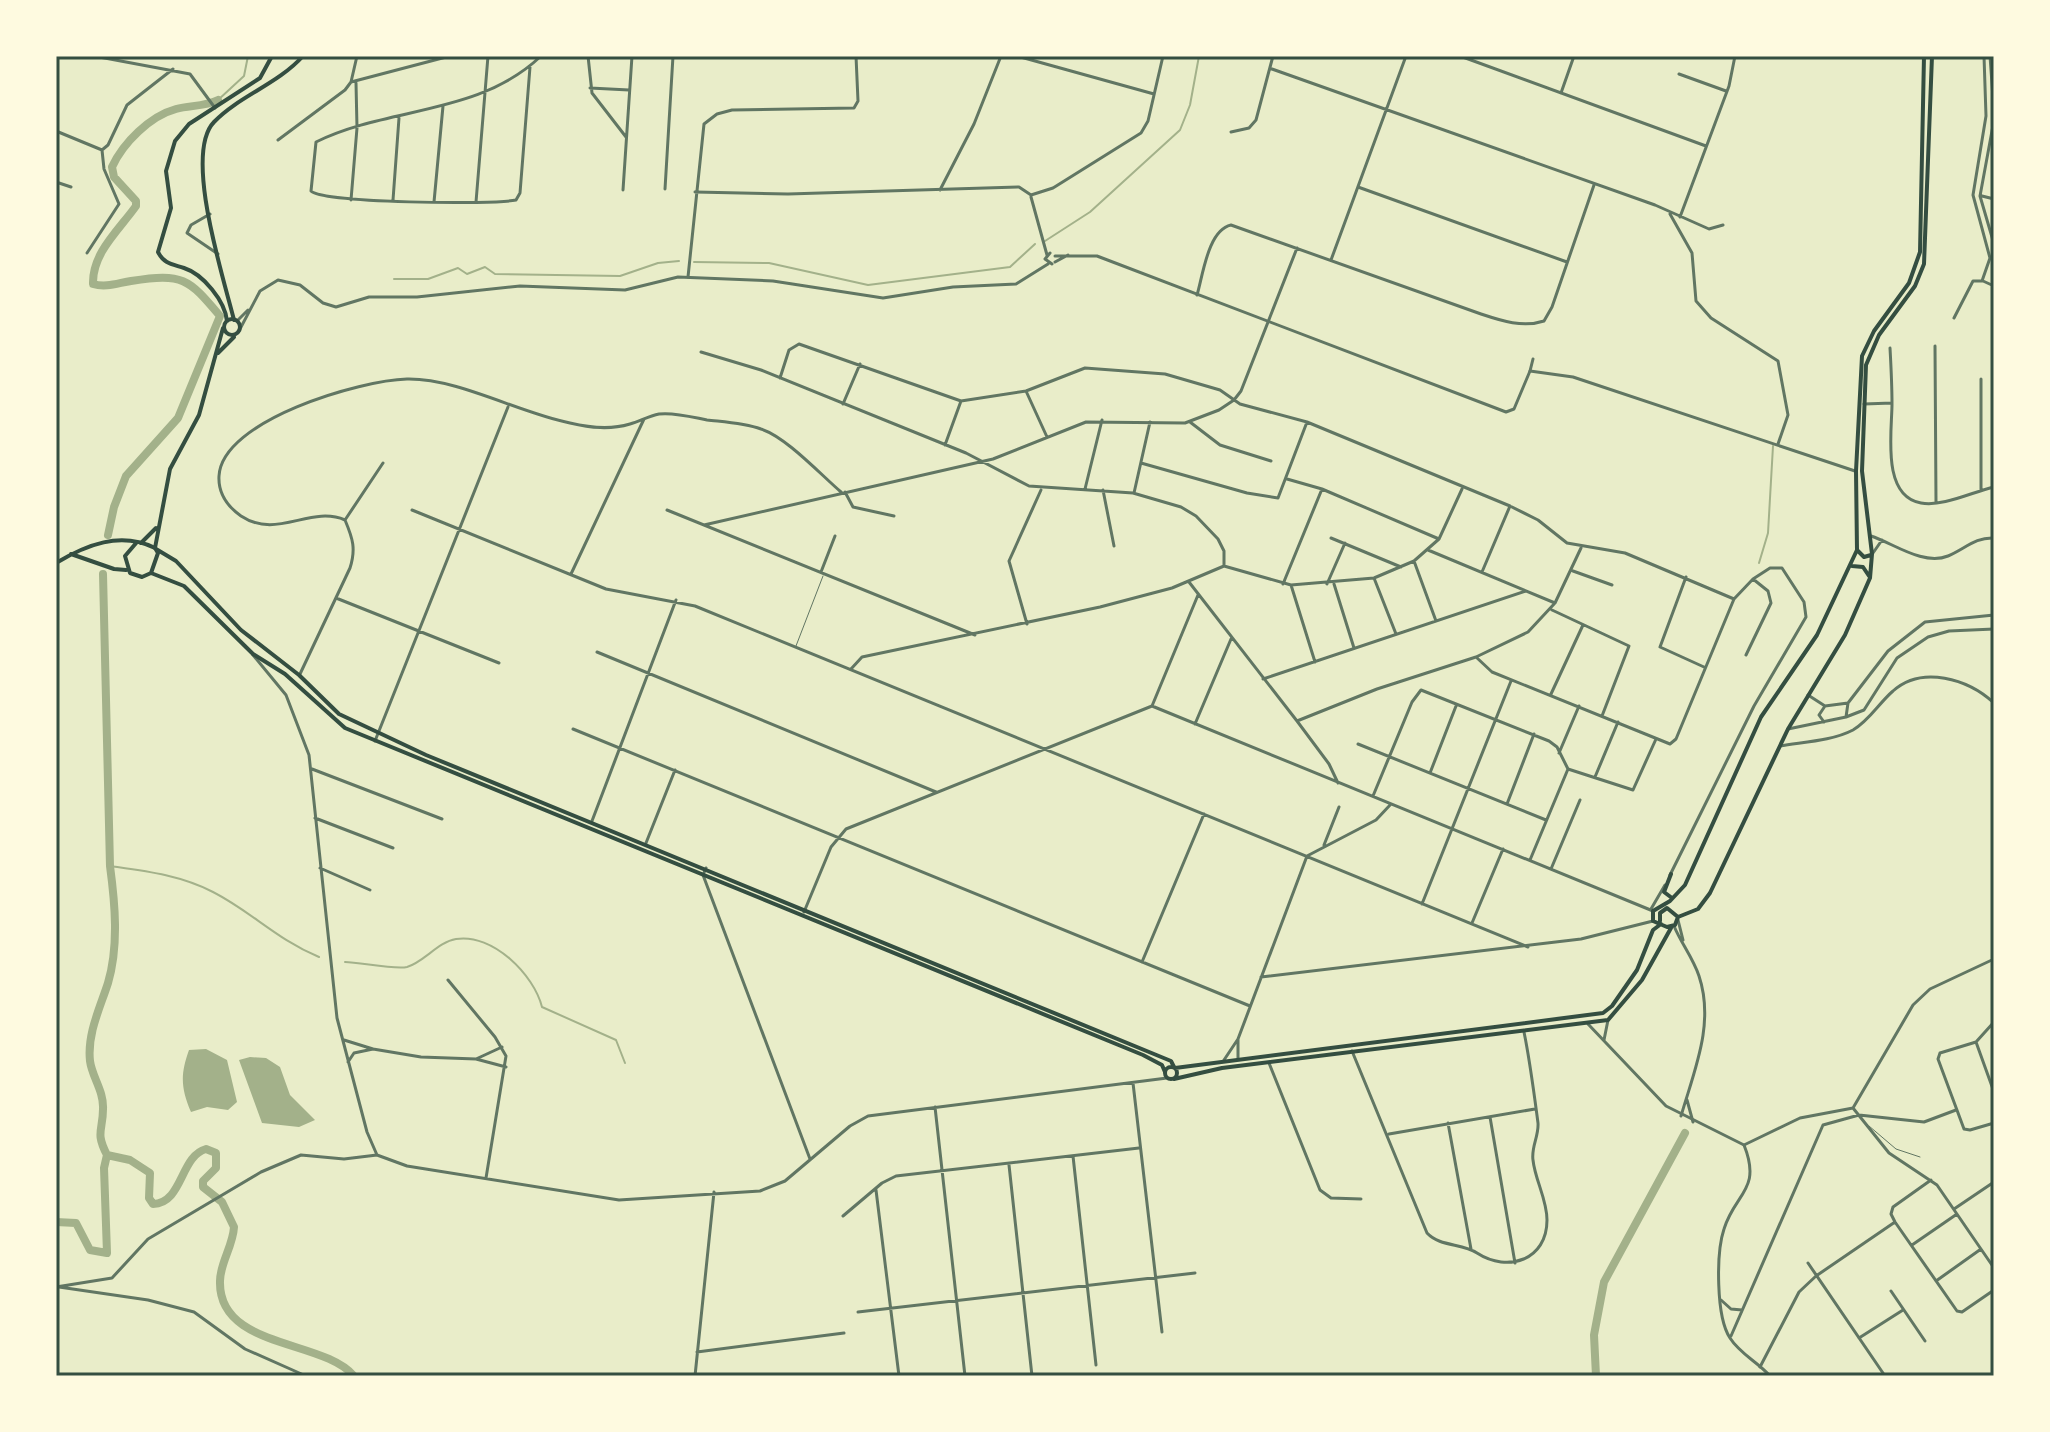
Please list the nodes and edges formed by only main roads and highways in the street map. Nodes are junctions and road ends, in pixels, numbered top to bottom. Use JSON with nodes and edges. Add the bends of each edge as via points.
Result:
{"nodes":[{"id":1,"x":272,"y":56,"type":"edge"},
{"id":2,"x":303,"y":56,"type":"edge"},
{"id":3,"x":1924,"y":56,"type":"edge"},
{"id":4,"x":1932,"y":56,"type":"edge"},
{"id":5,"x":240,"y":93,"type":"junction"},
{"id":6,"x":245,"y":99,"type":"junction"},
{"id":7,"x":235,"y":320,"type":"junction"},
{"id":8,"x":227,"y":321,"type":"junction"},
{"id":9,"x":223,"y":328,"type":"junction"},
{"id":10,"x":235,"y":335,"type":"junction"},
{"id":11,"x":216,"y":355,"type":"junction"},
{"id":12,"x":157,"y":527,"type":"junction"},
{"id":13,"x":1868,"y":535,"type":"junction"},
{"id":14,"x":1857,"y":539,"type":"junction"},
{"id":15,"x":139,"y":542,"type":"junction"},
{"id":16,"x":156,"y":548,"type":"junction"},
{"id":17,"x":1857,"y":550,"type":"junction"},
{"id":18,"x":71,"y":554,"type":"junction"},
{"id":19,"x":1872,"y":554,"type":"junction"},
{"id":20,"x":56,"y":563,"type":"edge"},
{"id":21,"x":1851,"y":566,"type":"junction"},
{"id":22,"x":127,"y":570,"type":"junction"},
{"id":23,"x":151,"y":573,"type":"junction"},
{"id":24,"x":1870,"y":578,"type":"junction"},
{"id":25,"x":1671,"y":874,"type":"road end"},
{"id":26,"x":1674,"y":897,"type":"junction"},
{"id":27,"x":1660,"y":906,"type":"junction"},
{"id":28,"x":1667,"y":908,"type":"junction"},
{"id":29,"x":1678,"y":918,"type":"junction"},
{"id":30,"x":1658,"y":922,"type":"junction"},
{"id":31,"x":1673,"y":926,"type":"junction"},
{"id":32,"x":1238,"y":1058,"type":"junction"},
{"id":33,"x":1175,"y":1068,"type":"junction"},
{"id":34,"x":1222,"y":1068,"type":"junction"},
{"id":35,"x":1166,"y":1074,"type":"junction"},
{"id":36,"x":1174,"y":1079,"type":"junction"}],
"edges":[{"from":1,"to":5,"type":"main road","via":[[264,73]]},
{"from":2,"to":6,"type":"main road"},
{"from":3,"to":14,"type":"main road","via":[[1920,252],[1909,283],[1862,356]]},
{"from":4,"to":13,"type":"main road","via":[[1927,253],[1915,286],[1870,352],[1862,471]]},
{"from":5,"to":6,"type":"main road"},
{"from":5,"to":8,"type":"main road","via":[[189,124],[170,153],[166,175],[171,208],[157,247],[163,261],[191,271],[213,291]]},
{"from":6,"to":7,"type":"main road","via":[[206,134],[203,172]]},
{"from":7,"to":8,"type":"main road"},
{"from":7,"to":10,"type":"main road","via":[[240,329]]},
{"from":8,"to":9,"type":"main road"},
{"from":9,"to":10,"type":"main road"},
{"from":9,"to":11,"type":"main road"},
{"from":10,"to":11,"type":"main road"},
{"from":11,"to":12,"type":"main road","via":[[199,415],[172,463]]},
{"from":12,"to":15,"type":"main road"},
{"from":12,"to":16,"type":"main road"},
{"from":13,"to":14,"type":"main road"},
{"from":13,"to":19,"type":"main road"},
{"from":14,"to":17,"type":"main road"},
{"from":15,"to":16,"type":"main road"},
{"from":15,"to":18,"type":"main road","via":[[100,542]]},
{"from":15,"to":22,"type":"main road","via":[[125,556]]},
{"from":16,"to":23,"type":"main road","via":[[158,559]]},
{"from":16,"to":33,"type":"main road","via":[[339,714],[1171,1061]]},
{"from":17,"to":19,"type":"main road","via":[[1864,557]]},
{"from":17,"to":21,"type":"main road"},
{"from":18,"to":20,"type":"main road"},
{"from":18,"to":22,"type":"main road"},
{"from":19,"to":24,"type":"main road"},
{"from":21,"to":24,"type":"main road","via":[[1863,567]]},
{"from":21,"to":26,"type":"main road","via":[[1817,635],[1761,717],[1685,885]]},
{"from":22,"to":23,"type":"main road","via":[[137,577]]},
{"from":23,"to":35,"type":"main road","via":[[184,586],[253,654],[285,674],[336,723],[1143,1055],[1162,1065]]},
{"from":24,"to":29,"type":"main road","via":[[1845,635],[1788,729],[1710,893],[1693,912]]},
{"from":25,"to":26,"type":"main road","via":[[1664,892]]},
{"from":26,"to":27,"type":"main road"},
{"from":27,"to":28,"type":"main road"},
{"from":27,"to":30,"type":"main road","via":[[1652,910]]},
{"from":28,"to":29,"type":"main road"},
{"from":28,"to":30,"type":"main road"},
{"from":29,"to":31,"type":"main road"},
{"from":30,"to":31,"type":"main road"},
{"from":30,"to":32,"type":"main road","via":[[1626,988],[1603,1013]]},
{"from":31,"to":34,"type":"main road","via":[[1642,980],[1608,1020]]},
{"from":32,"to":33,"type":"main road"},
{"from":32,"to":34,"type":"main road","via":[[1237,1065]]},
{"from":33,"to":35,"type":"main road"},
{"from":33,"to":36,"type":"main road"},
{"from":34,"to":36,"type":"main road"},
{"from":35,"to":36,"type":"main road"}]}
